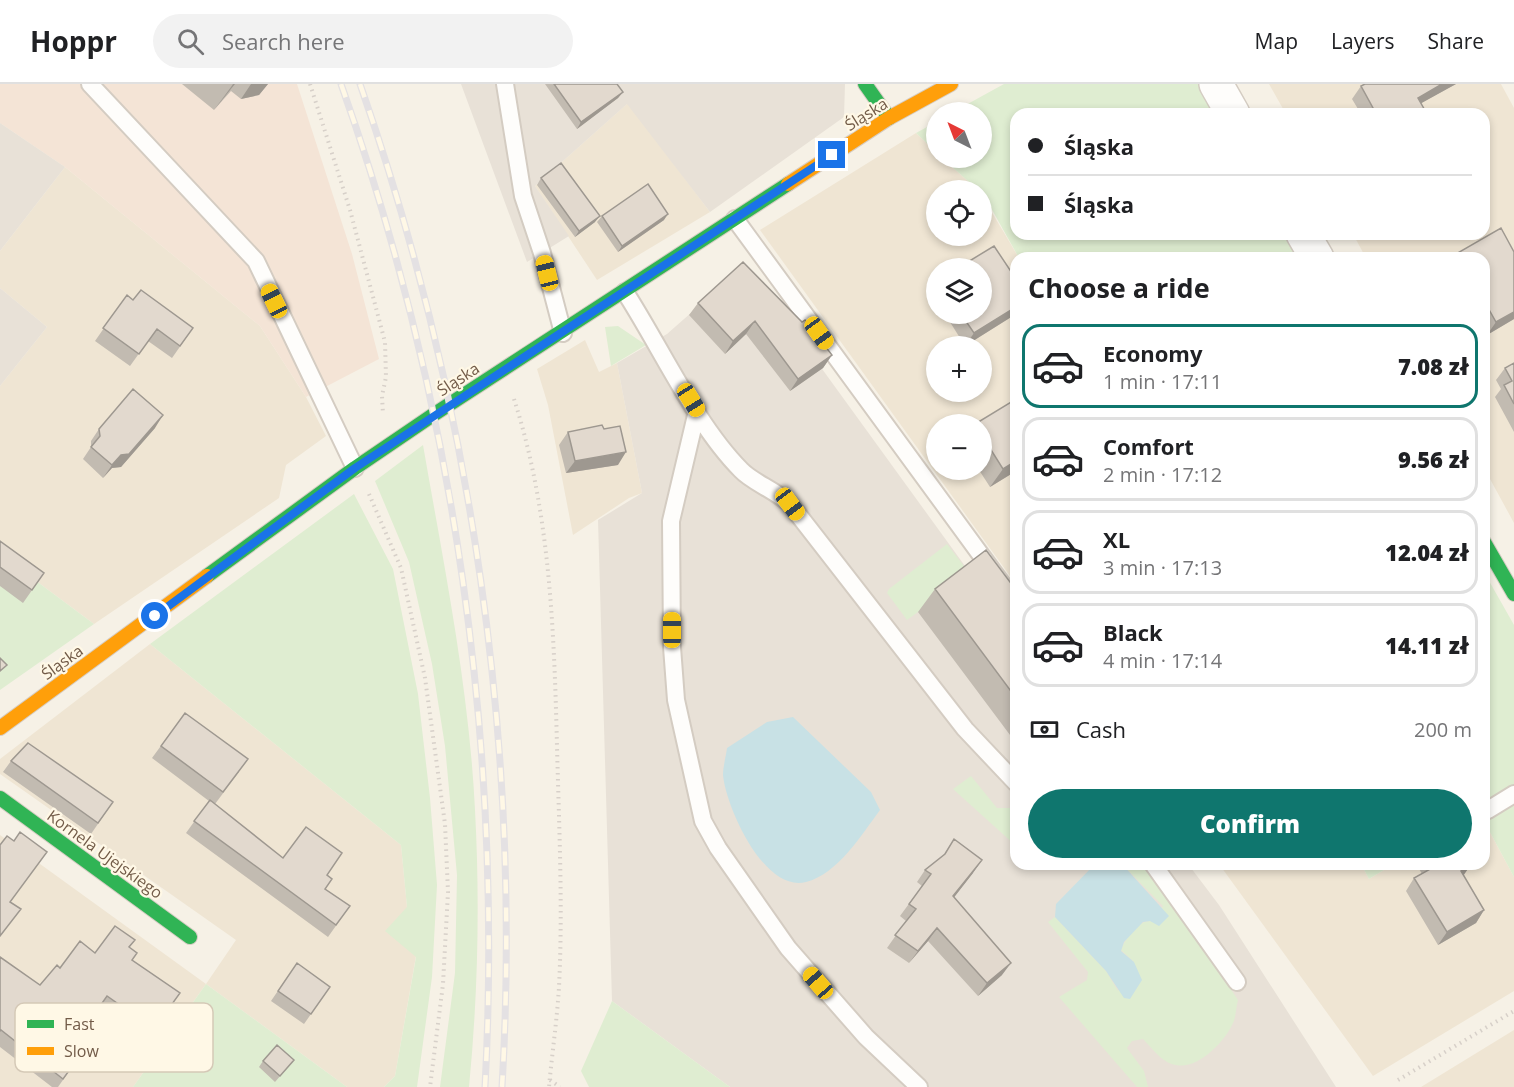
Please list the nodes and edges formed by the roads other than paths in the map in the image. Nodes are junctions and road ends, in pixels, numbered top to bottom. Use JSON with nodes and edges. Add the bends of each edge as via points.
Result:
{"nodes":[{"id":1,"x":90,"y":84,"type":"edge"},
{"id":2,"x":505,"y":84,"type":"edge"},
{"id":3,"x":865,"y":84,"type":"edge"},
{"id":4,"x":951,"y":84,"type":"edge"},
{"id":5,"x":1215,"y":84,"type":"edge"},
{"id":6,"x":1229,"y":108,"type":"edge"},
{"id":7,"x":889,"y":118,"type":"junction"},
{"id":8,"x":735,"y":219,"type":"junction"},
{"id":9,"x":625,"y":292,"type":"junction"},
{"id":10,"x":563,"y":333,"type":"junction"},
{"id":11,"x":698,"y":411,"type":"junction"},
{"id":12,"x":355,"y":468,"type":"junction"},
{"id":13,"x":1490,"y":552,"type":"edge"},
{"id":14,"x":1514,"y":594,"type":"edge"},
{"id":15,"x":1010,"y":595,"type":"edge"},
{"id":16,"x":0,"y":728,"type":"edge"},
{"id":17,"x":1010,"y":777,"type":"edge"},
{"id":18,"x":1514,"y":794,"type":"edge"},
{"id":19,"x":0,"y":798,"type":"edge"},
{"id":20,"x":1490,"y":809,"type":"edge"},
{"id":21,"x":1157,"y":870,"type":"edge"},
{"id":22,"x":190,"y":937,"type":"dead end"},
{"id":23,"x":1237,"y":982,"type":"dead end"},
{"id":24,"x":919,"y":1087,"type":"edge"}],
"edges":[{"from":1,"to":12,"type":"lane","via":[[256,261]]},
{"from":2,"to":10,"type":"lane","via":[[523,196]]},
{"from":3,"to":7,"type":"street"},
{"from":4,"to":7,"type":"street","name":"Śląska"},
{"from":5,"to":6,"type":"street"},
{"from":7,"to":8,"type":"street","name":"Śląska"},
{"from":8,"to":9,"type":"street","name":"Śląska"},
{"from":8,"to":15,"type":"lane"},
{"from":9,"to":10,"type":"street","name":"Śląska"},
{"from":9,"to":11,"type":"lane"},
{"from":10,"to":12,"type":"street","name":"Śląska"},
{"from":11,"to":17,"type":"lane","via":[[742,472],[776,490],[790,504],[965,729]]},
{"from":11,"to":24,"type":"lane","via":[[671,521],[672,647],[676,700],[703,821],[788,948],[866,1037]]},
{"from":12,"to":16,"type":"street","name":"Śląska"},
{"from":13,"to":14,"type":"street"},
{"from":18,"to":20,"type":"lane"},
{"from":19,"to":22,"type":"street","name":"Kornela Ujejskiego"},
{"from":21,"to":23,"type":"lane"}]}
